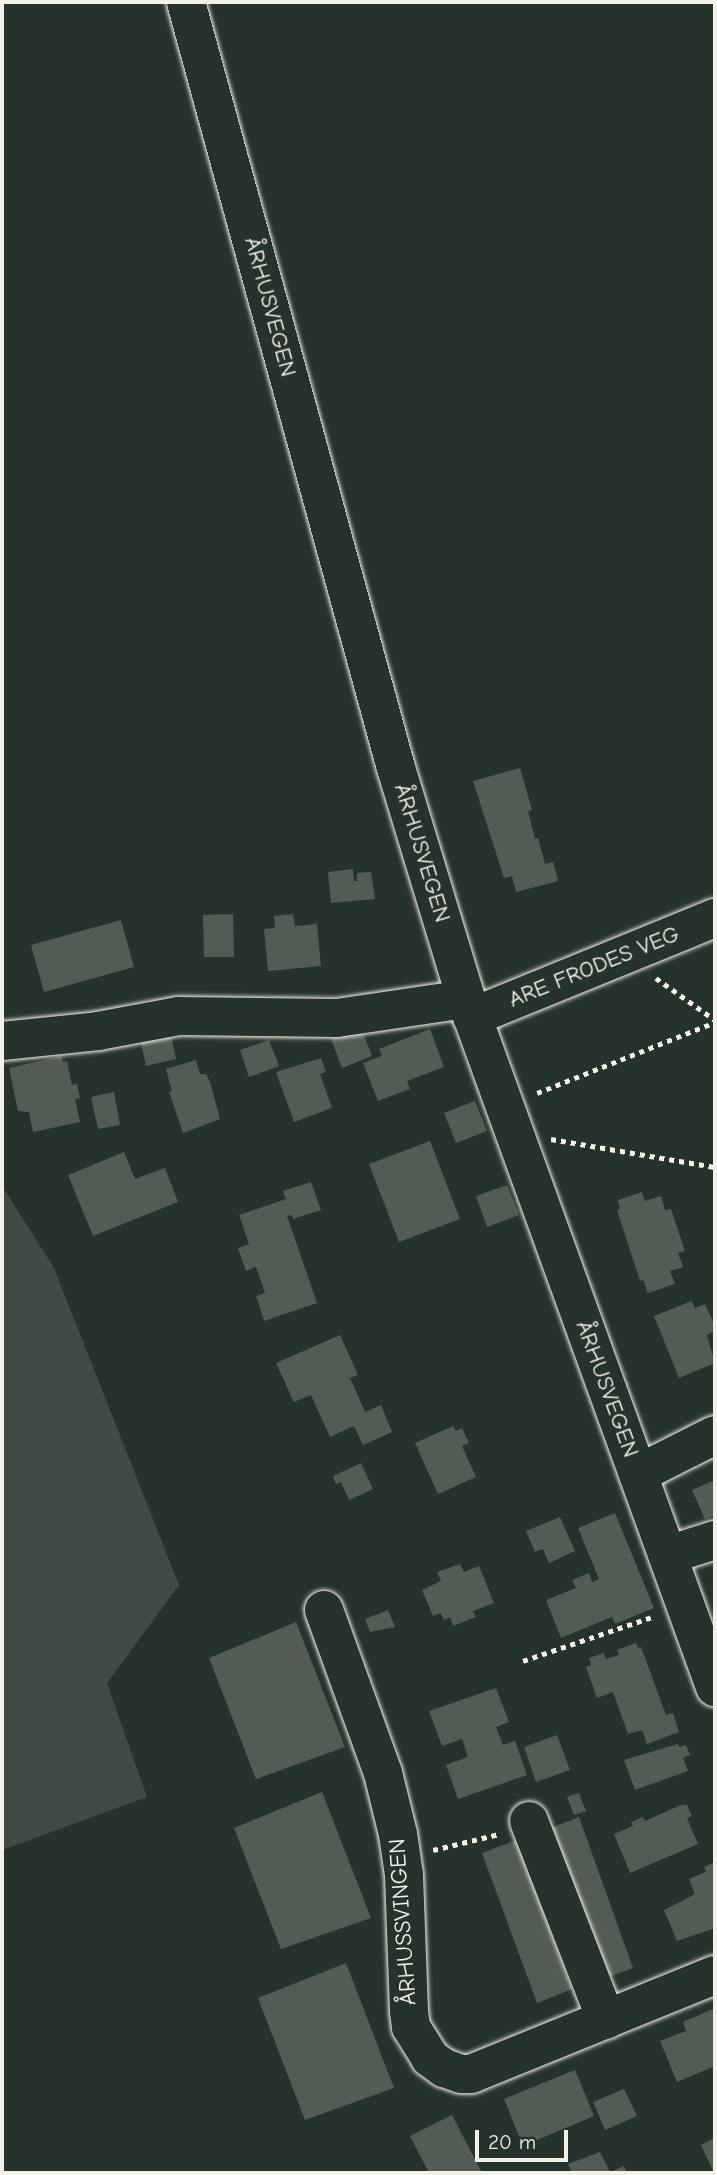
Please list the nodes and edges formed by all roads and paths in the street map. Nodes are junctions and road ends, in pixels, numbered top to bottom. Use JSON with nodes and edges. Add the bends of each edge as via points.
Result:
{"nodes":[{"id":1,"x":186,"y":2,"type":"edge"},
{"id":2,"x":715,"y":918,"type":"edge"},
{"id":3,"x":622,"y":955,"type":"junction"},
{"id":4,"x":469,"y":1008,"type":"junction"},
{"id":5,"x":715,"y":1021,"type":"edge"},
{"id":6,"x":2,"y":1041,"type":"edge"},
{"id":7,"x":504,"y":1107,"type":"junction"},
{"id":8,"x":517,"y":1143,"type":"junction"},
{"id":9,"x":715,"y":1167,"type":"edge"},
{"id":10,"x":715,"y":1435,"type":"edge"},
{"id":11,"x":638,"y":1474,"type":"junction"},
{"id":12,"x":715,"y":1540,"type":"edge"},
{"id":13,"x":668,"y":1555,"type":"junction"},
{"id":14,"x":686,"y":1605,"type":"junction"},
{"id":15,"x":324,"y":1610,"type":"dead end"},
{"id":16,"x":523,"y":1661,"type":"dead end"},
{"id":17,"x":715,"y":1687,"type":"edge"},
{"id":18,"x":530,"y":1821,"type":"dead end"},
{"id":19,"x":481,"y":1840,"type":"dead end"},
{"id":20,"x":400,"y":1845,"type":"junction"},
{"id":21,"x":715,"y":1975,"type":"edge"},
{"id":22,"x":606,"y":2020,"type":"junction"}],
"edges":[{"from":1,"to":4,"type":"street","name":"ÅRHUSVEGEN","via":[[396,768]]},
{"from":2,"to":3,"type":"street","name":"ARE FRODES VEG"},
{"from":3,"to":4,"type":"street","name":"ARE FRODES VEG"},
{"from":3,"to":5,"type":"path"},
{"from":4,"to":6,"type":"street","name":"ARE FRODES VEG","via":[[337,1018],[179,1016],[98,1031]]},
{"from":4,"to":7,"type":"street","name":"ÅRHUSVEGEN"},
{"from":5,"to":7,"type":"path"},
{"from":7,"to":8,"type":"street","name":"ÅRHUSVEGEN"},
{"from":8,"to":9,"type":"path","via":[[558,1138]]},
{"from":8,"to":11,"type":"street","name":"ÅRHUSVEGEN"},
{"from":10,"to":11,"type":"street"},
{"from":11,"to":13,"type":"street","name":"ÅRHUSVEGEN"},
{"from":12,"to":13,"type":"street"},
{"from":13,"to":14,"type":"street","name":"ÅRHUSVEGEN"},
{"from":14,"to":16,"type":"path"},
{"from":14,"to":17,"type":"street","name":"ÅRHUSVEGEN"},
{"from":15,"to":20,"type":"street","name":"ÅRHUSSVINGEN","via":[[383,1773]]},
{"from":18,"to":22,"type":"street"},
{"from":19,"to":20,"type":"path"},
{"from":20,"to":22,"type":"street","name":"ÅRHUSSVINGEN","via":[[411,2028],[430,2058],[444,2068],[471,2074]]},
{"from":21,"to":22,"type":"street","name":"ÅRHUSSVINGEN"}]}
